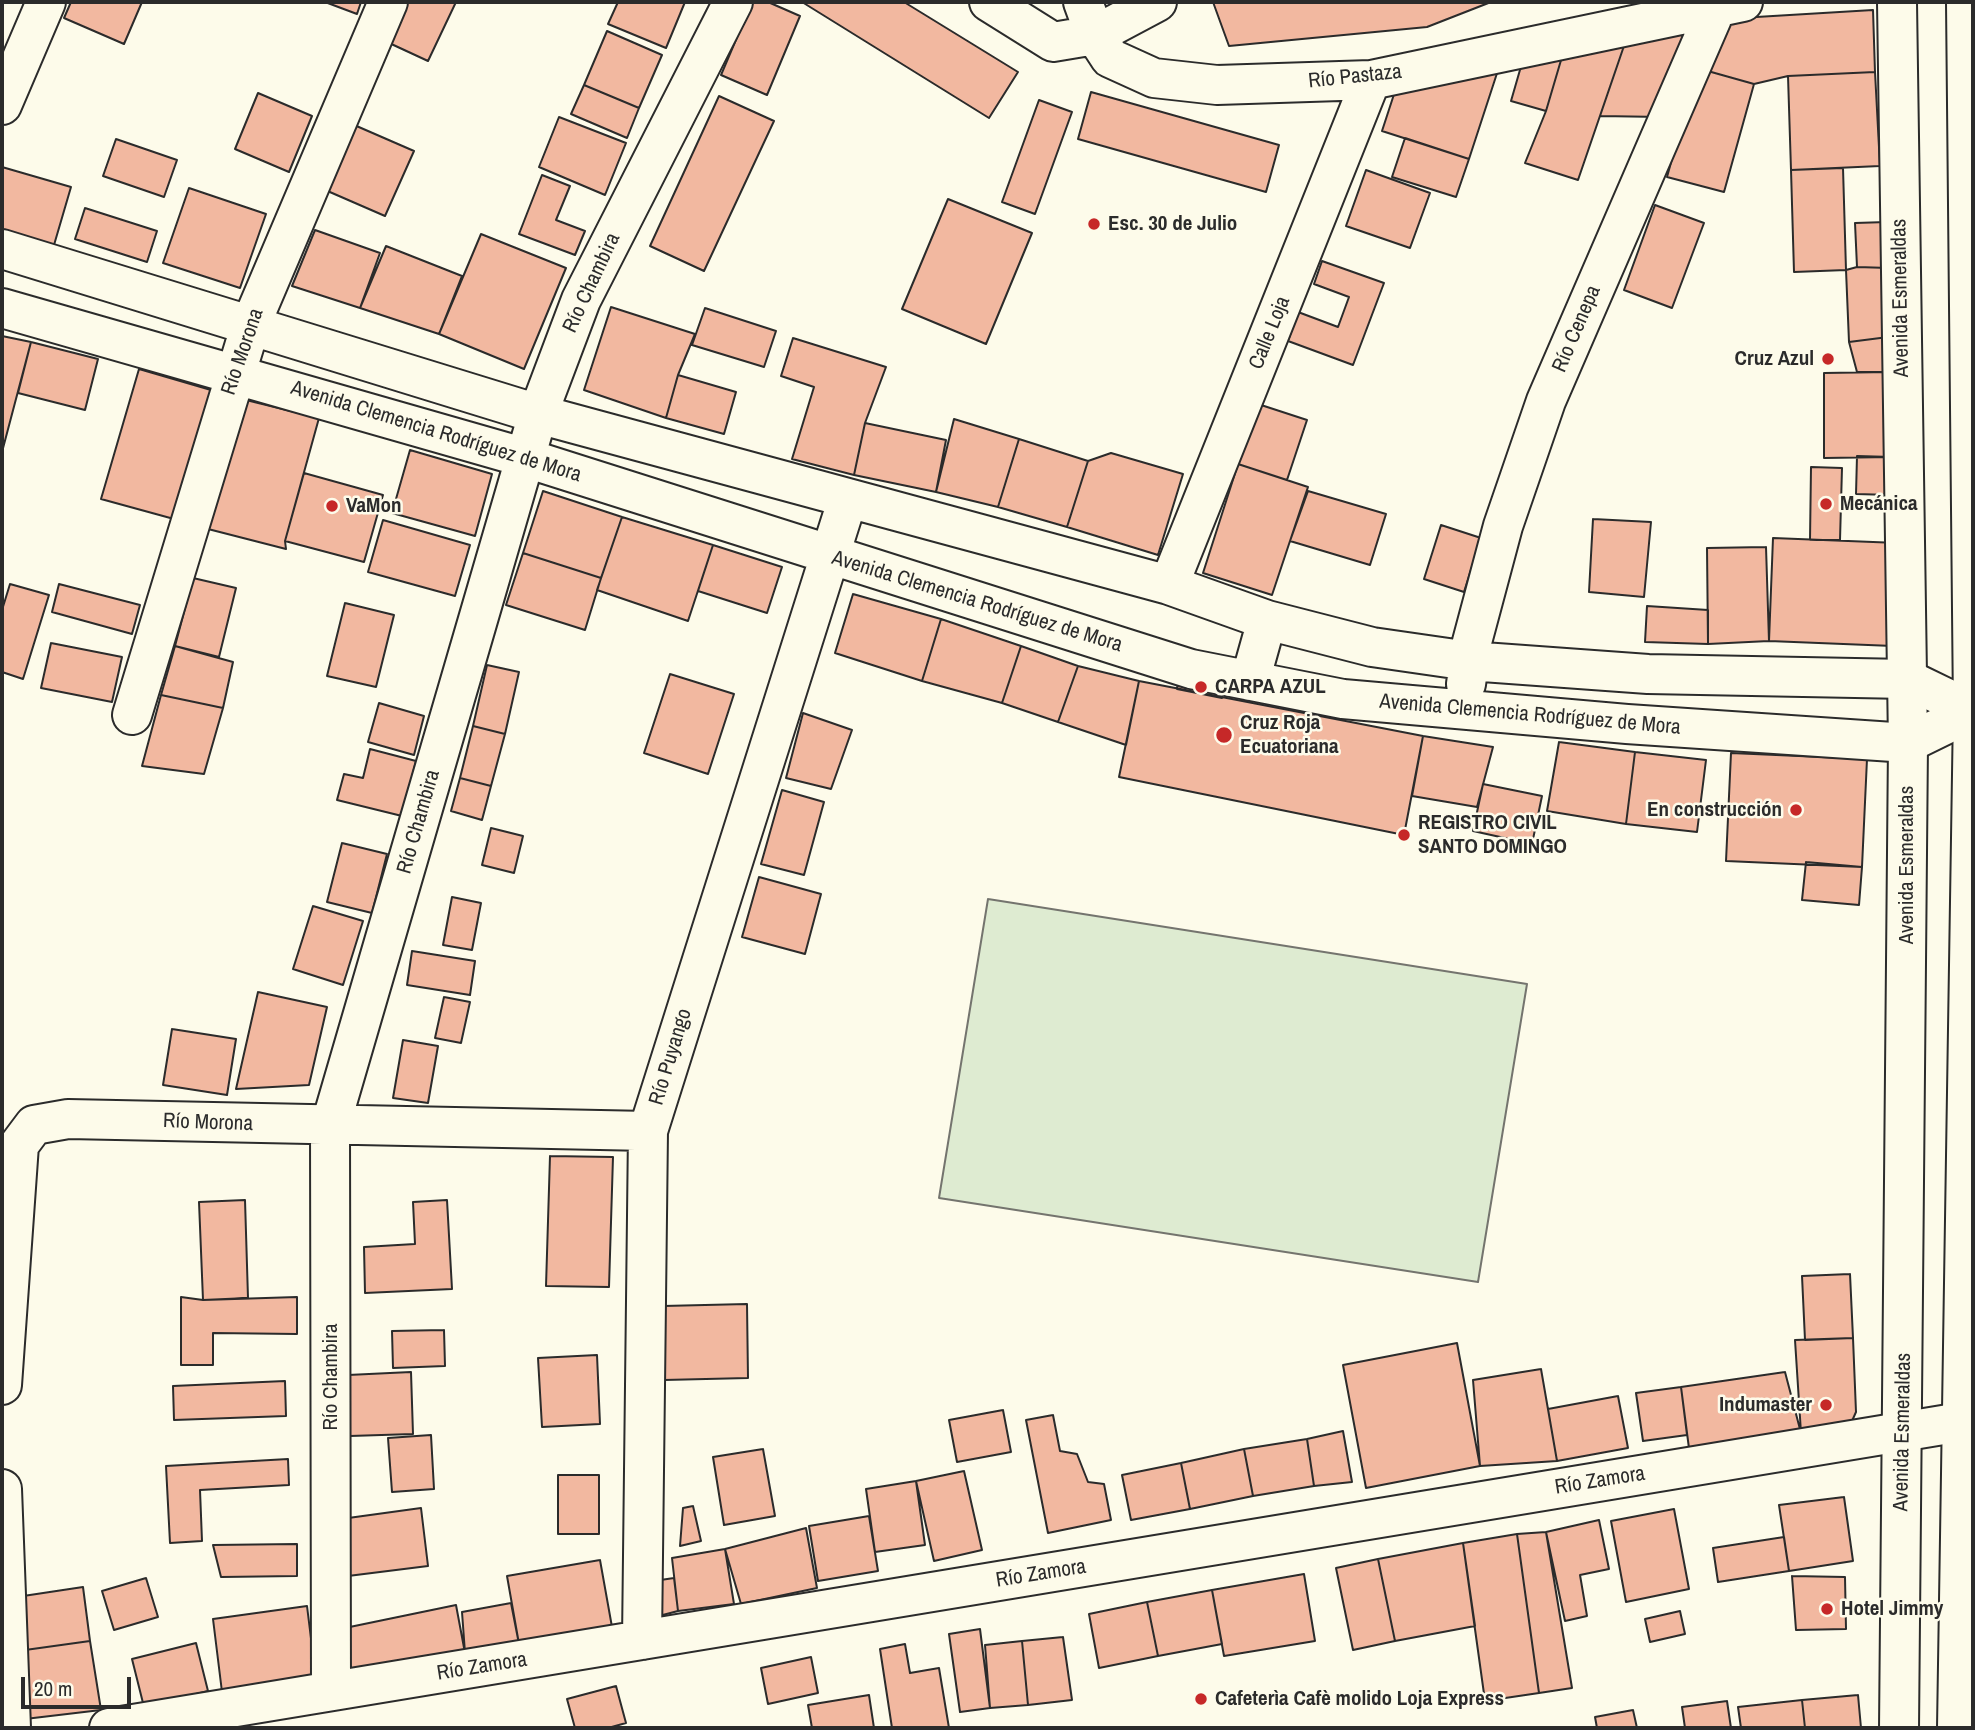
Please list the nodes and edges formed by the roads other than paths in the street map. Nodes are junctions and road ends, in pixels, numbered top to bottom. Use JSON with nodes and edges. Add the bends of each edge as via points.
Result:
{"nodes":[{"id":1,"x":46,"y":2,"type":"edge"},
{"id":2,"x":388,"y":2,"type":"edge"},
{"id":3,"x":733,"y":2,"type":"edge"},
{"id":4,"x":989,"y":2,"type":"edge"},
{"id":5,"x":1157,"y":2,"type":"edge"},
{"id":6,"x":1897,"y":2,"type":"edge"},
{"id":7,"x":1966,"y":2,"type":"edge"},
{"id":8,"x":1729,"y":5,"type":"edge"},
{"id":9,"x":1089,"y":18,"type":"edge"},
{"id":10,"x":1371,"y":80,"type":"junction"},
{"id":11,"x":2,"y":105,"type":"edge"},
{"id":12,"x":2,"y":249,"type":"edge"},
{"id":13,"x":2,"y":308,"type":"edge"},
{"id":14,"x":251,"y":324,"type":"junction"},
{"id":15,"x":234,"y":372,"type":"junction"},
{"id":16,"x":538,"y":414,"type":"junction"},
{"id":17,"x":526,"y":458,"type":"junction"},
{"id":18,"x":848,"y":498,"type":"junction"},
{"id":19,"x":828,"y":556,"type":"junction"},
{"id":20,"x":1169,"y":586,"type":"junction"},
{"id":21,"x":1267,"y":620,"type":"junction"},
{"id":22,"x":1469,"y":661,"type":"junction"},
{"id":23,"x":1907,"y":679,"type":"junction"},
{"id":24,"x":1251,"y":681,"type":"junction"},
{"id":25,"x":1461,"y":709,"type":"junction"},
{"id":26,"x":1973,"y":711,"type":"edge"},
{"id":27,"x":132,"y":715,"type":"dead end"},
{"id":28,"x":1908,"y":743,"type":"junction"},
{"id":29,"x":330,"y":1127,"type":"junction"},
{"id":30,"x":648,"y":1131,"type":"junction"},
{"id":31,"x":2,"y":1385,"type":"edge"},
{"id":32,"x":1968,"y":1421,"type":"edge"},
{"id":33,"x":1904,"y":1431,"type":"junction"},
{"id":34,"x":2,"y":1489,"type":"edge"},
{"id":35,"x":642,"y":1640,"type":"junction"},
{"id":36,"x":331,"y":1691,"type":"junction"},
{"id":37,"x":11,"y":1728,"type":"edge"},
{"id":38,"x":109,"y":1728,"type":"edge"},
{"id":39,"x":1899,"y":1728,"type":"edge"},
{"id":40,"x":1957,"y":1728,"type":"edge"}],
"edges":[{"from":1,"to":11,"type":"street"},
{"from":2,"to":14,"type":"street","name":"Río Morona"},
{"from":3,"to":16,"type":"street","name":"Río Chambira","via":[[581,300]]},
{"from":4,"to":9,"type":"street","via":[[1054,42]]},
{"from":5,"to":9,"type":"street"},
{"from":6,"to":23,"type":"street","name":"Avenida Esmeraldas"},
{"from":7,"to":26,"type":"street"},
{"from":8,"to":10,"type":"street","name":"Río Pastaza"},
{"from":8,"to":22,"type":"street","name":"Río Cenepa","via":[[1546,401],[1503,526]]},
{"from":9,"to":10,"type":"street","name":"Río Pastaza","via":[[1110,58],[1154,78],[1217,85]]},
{"from":10,"to":20,"type":"street","name":"Calle Loja"},
{"from":12,"to":14,"type":"street"},
{"from":13,"to":15,"type":"street","name":"Avenida Clemencia Rodríguez de Mora"},
{"from":14,"to":15,"type":"street","name":"Río Morona"},
{"from":14,"to":16,"type":"street"},
{"from":15,"to":17,"type":"street","name":"Avenida Clemencia Rodríguez de Mora"},
{"from":15,"to":27,"type":"street","name":"Río Morona"},
{"from":16,"to":17,"type":"street","name":"Río Chambira"},
{"from":16,"to":18,"type":"street"},
{"from":17,"to":19,"type":"street","name":"Avenida Clemencia Rodríguez de Mora"},
{"from":17,"to":29,"type":"street","name":"Río Chambira"},
{"from":18,"to":19,"type":"street","name":"Río Puyango"},
{"from":18,"to":20,"type":"street"},
{"from":19,"to":24,"type":"street","name":"Avenida Clemencia Rodríguez de Mora","via":[[1191,669]]},
{"from":19,"to":30,"type":"street","name":"Río Puyango"},
{"from":20,"to":21,"type":"street"},
{"from":21,"to":22,"type":"street","via":[[1372,647]]},
{"from":21,"to":24,"type":"street"},
{"from":22,"to":23,"type":"street","via":[[1648,674]]},
{"from":22,"to":25,"type":"street","name":"Río Cenepa"},
{"from":23,"to":26,"type":"street"},
{"from":23,"to":28,"type":"street","name":"Avenida Esmeraldas"},
{"from":24,"to":25,"type":"street","name":"Avenida Clemencia Rodríguez de Mora","via":[[1343,699]]},
{"from":25,"to":28,"type":"street","name":"Avenida Clemencia Rodríguez de Mora"},
{"from":26,"to":28,"type":"street"},
{"from":26,"to":32,"type":"street"},
{"from":28,"to":33,"type":"street","name":"Avenida Esmeraldas"},
{"from":29,"to":30,"type":"street","name":"Río Morona"},
{"from":29,"to":31,"type":"street","name":"Río Morona","via":[[68,1119],[34,1125],[19,1145]]},
{"from":29,"to":36,"type":"street","name":"Río Chambira"},
{"from":30,"to":35,"type":"street","name":"Río Puyango"},
{"from":32,"to":33,"type":"street","name":"Río Zamora"},
{"from":32,"to":40,"type":"street"},
{"from":33,"to":35,"type":"street","name":"Río Zamora"},
{"from":33,"to":39,"type":"street","name":"Avenida Esmeraldas"},
{"from":34,"to":37,"type":"street"},
{"from":35,"to":36,"type":"street","name":"Río Zamora"},
{"from":36,"to":38,"type":"street","name":"Río Zamora"}]}
